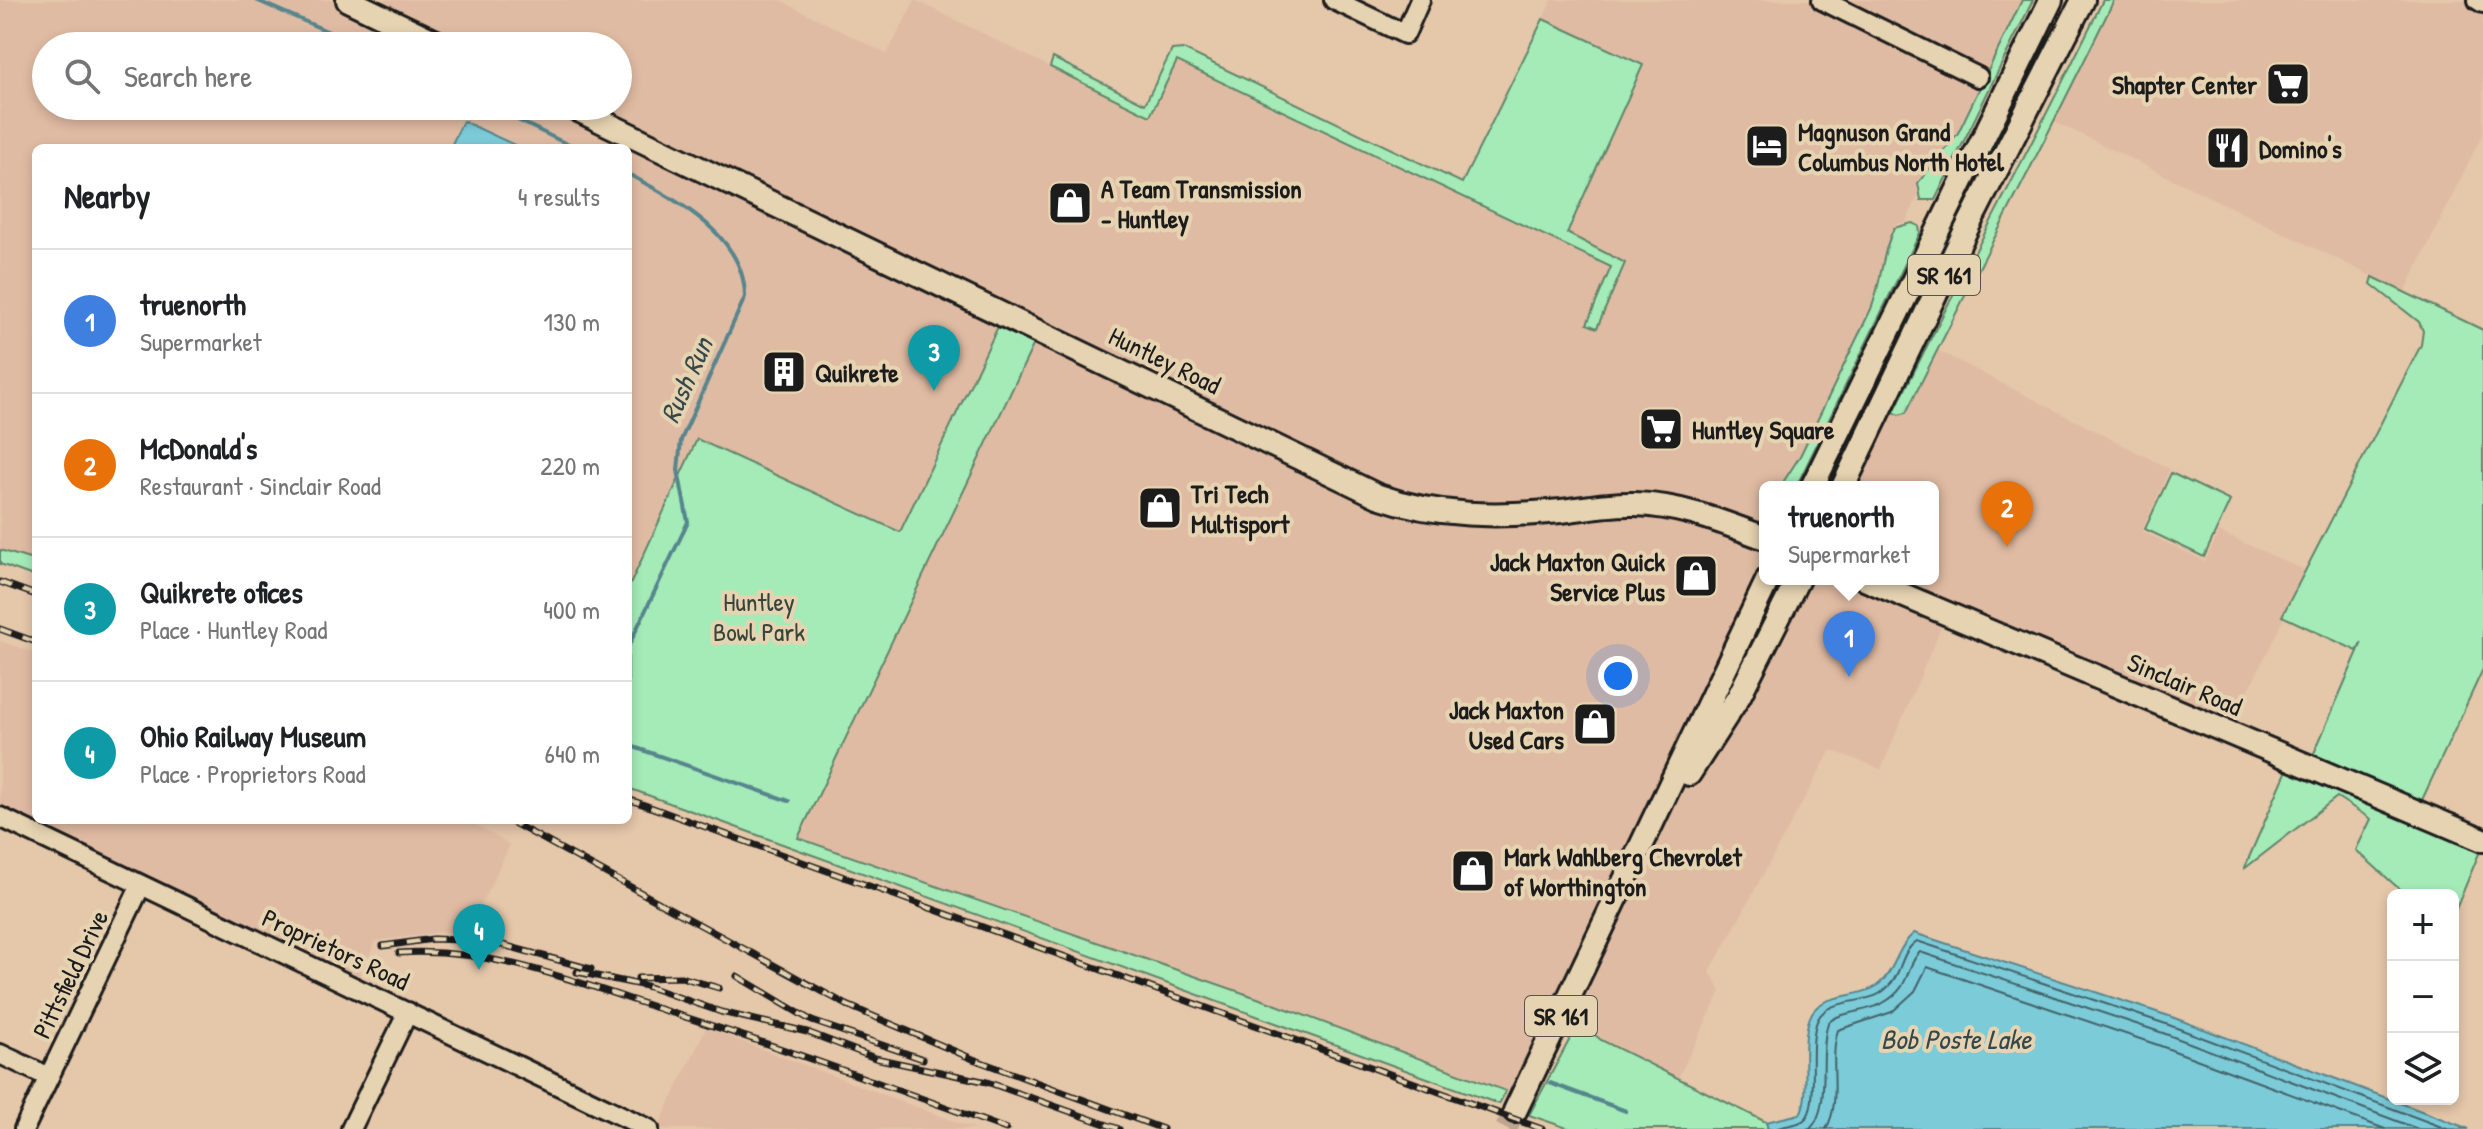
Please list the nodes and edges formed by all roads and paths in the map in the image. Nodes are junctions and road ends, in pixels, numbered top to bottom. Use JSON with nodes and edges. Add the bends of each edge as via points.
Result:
{"nodes":[{"id":1,"x":348,"y":0,"type":"edge"},
{"id":2,"x":1334,"y":0,"type":"edge"},
{"id":3,"x":1420,"y":0,"type":"edge"},
{"id":4,"x":1822,"y":0,"type":"edge"},
{"id":5,"x":2051,"y":0,"type":"edge"},
{"id":6,"x":2083,"y":0,"type":"edge"},
{"id":7,"x":415,"y":32,"type":"edge"},
{"id":8,"x":1978,"y":77,"type":"dead end"},
{"id":9,"x":599,"y":120,"type":"edge"},
{"id":10,"x":1815,"y":481,"type":"edge"},
{"id":11,"x":1846,"y":481,"type":"edge"},
{"id":12,"x":1759,"y":536,"type":"edge"},
{"id":13,"x":1765,"y":585,"type":"edge"},
{"id":14,"x":1795,"y":585,"type":"edge"},
{"id":15,"x":1879,"y":585,"type":"edge"},
{"id":16,"x":0,"y":817,"type":"edge"},
{"id":17,"x":2483,"y":840,"type":"edge"},
{"id":18,"x":1643,"y":846,"type":"junction"},
{"id":19,"x":141,"y":885,"type":"junction"},
{"id":20,"x":408,"y":1012,"type":"junction"},
{"id":21,"x":0,"y":1054,"type":"edge"},
{"id":22,"x":49,"y":1077,"type":"junction"},
{"id":23,"x":1515,"y":1111,"type":"tunnel mouth"},
{"id":24,"x":24,"y":1129,"type":"edge"},
{"id":25,"x":351,"y":1129,"type":"edge"},
{"id":26,"x":649,"y":1129,"type":"edge"}],
"edges":[{"from":1,"to":7,"type":"main road"},
{"from":2,"to":3,"type":"street","via":[[1405,34]]},
{"from":4,"to":8,"type":"street"},
{"from":5,"to":10,"type":"main road","number":"SR 161"},
{"from":6,"to":11,"type":"main road","number":"SR 161"},
{"from":9,"to":12,"type":"main road","name":"Huntley Road","via":[[1378,496],[1424,510],[1473,515],[1660,505],[1703,514]]},
{"from":13,"to":18,"type":"main road","number":"SR 161"},
{"from":14,"to":18,"type":"main road","number":"SR 161","via":[[1739,696]]},
{"from":15,"to":17,"type":"main road","name":"Sinclair Road"},
{"from":16,"to":19,"type":"street","name":"Proprietors Road"},
{"from":18,"to":23,"type":"main road","number":"SR 161"},
{"from":19,"to":20,"type":"street","name":"Proprietors Road"},
{"from":19,"to":22,"type":"street","name":"Pittsfield Drive"},
{"from":20,"to":25,"type":"street"},
{"from":20,"to":26,"type":"street","name":"Proprietors Road"},
{"from":21,"to":22,"type":"street"},
{"from":22,"to":24,"type":"street","name":"Pittsfield Drive"}]}
